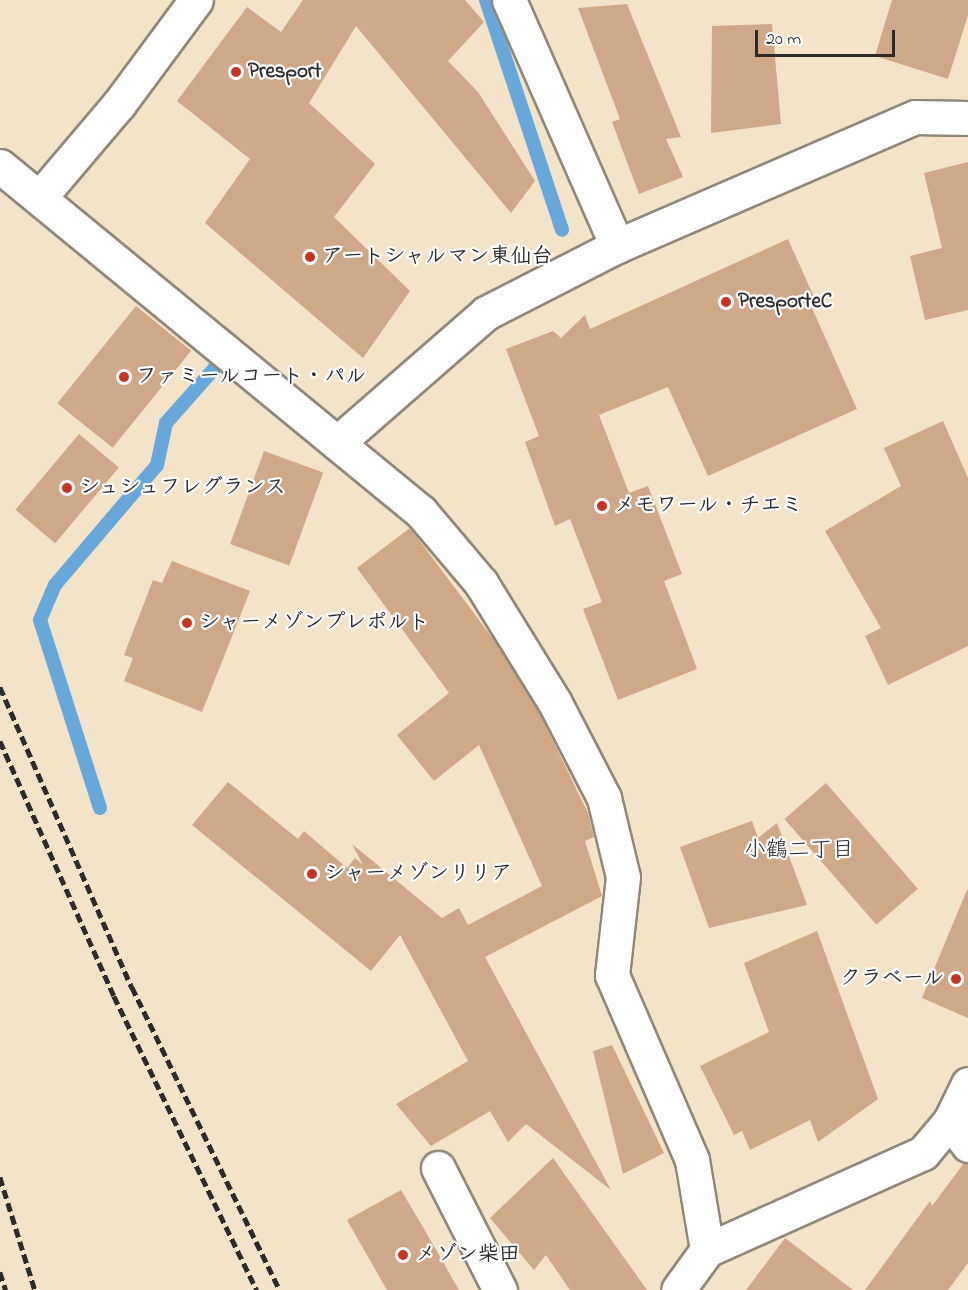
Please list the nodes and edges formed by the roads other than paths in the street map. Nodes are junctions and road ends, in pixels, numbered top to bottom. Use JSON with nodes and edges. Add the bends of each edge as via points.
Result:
{"nodes":[{"id":1,"x":196,"y":0,"type":"edge"},
{"id":2,"x":508,"y":0,"type":"edge"},
{"id":3,"x":968,"y":118,"type":"edge"},
{"id":4,"x":0,"y":166,"type":"edge"},
{"id":5,"x":40,"y":197,"type":"junction"},
{"id":6,"x":617,"y":246,"type":"junction"},
{"id":7,"x":337,"y":443,"type":"junction"},
{"id":8,"x":968,"y":1084,"type":"edge"},
{"id":9,"x":959,"y":1133,"type":"edge"},
{"id":10,"x":438,"y":1168,"type":"dead end"},
{"id":11,"x":707,"y":1250,"type":"junction"},
{"id":12,"x":686,"y":1287,"type":"edge"},
{"id":13,"x":500,"y":1290,"type":"edge"}],
"edges":[{"from":1,"to":5,"type":"street","via":[[119,104]]},
{"from":2,"to":6,"type":"street"},
{"from":3,"to":6,"type":"street","via":[[915,117]]},
{"from":4,"to":5,"type":"street"},
{"from":5,"to":7,"type":"street"},
{"from":6,"to":7,"type":"street","via":[[486,314]]},
{"from":7,"to":11,"type":"street","via":[[421,512],[482,583],[554,701],[604,798],[623,877],[612,975],[692,1160]]},
{"from":8,"to":9,"type":"street"},
{"from":9,"to":11,"type":"street"},
{"from":10,"to":13,"type":"street"},
{"from":11,"to":12,"type":"street"}]}
